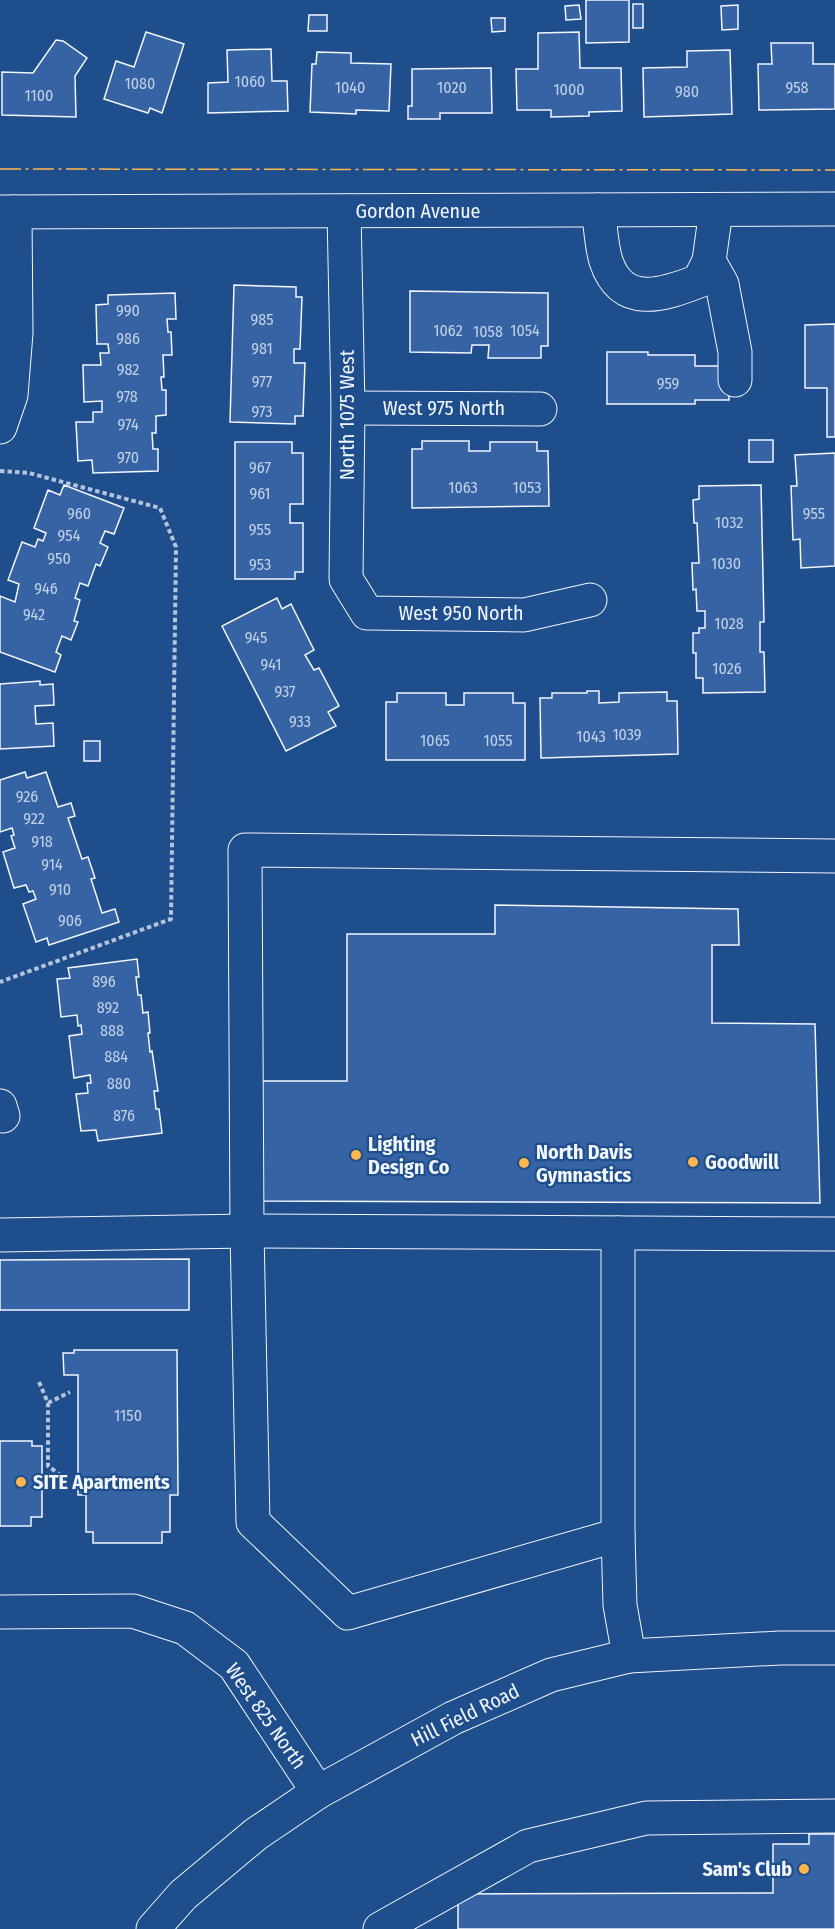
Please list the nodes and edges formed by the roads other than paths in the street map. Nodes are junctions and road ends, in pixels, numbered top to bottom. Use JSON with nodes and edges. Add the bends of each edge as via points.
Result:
{"nodes":[{"id":1,"x":835,"y":209,"type":"edge"},
{"id":2,"x":598,"y":210,"type":"junction"},
{"id":3,"x":716,"y":210,"type":"junction"},
{"id":4,"x":344,"y":211,"type":"junction"},
{"id":5,"x":7,"y":212,"type":"edge"},
{"id":6,"x":709,"y":261,"type":"junction"},
{"id":7,"x":735,"y":380,"type":"dead end"},
{"id":8,"x":348,"y":408,"type":"junction"},
{"id":9,"x":540,"y":409,"type":"dead end"},
{"id":10,"x":0,"y":427,"type":"edge"},
{"id":11,"x":590,"y":600,"type":"dead end"},
{"id":12,"x":367,"y":613,"type":"joint"},
{"id":13,"x":835,"y":856,"type":"edge"},
{"id":14,"x":247,"y":1231,"type":"junction"},
{"id":15,"x":618,"y":1233,"type":"junction"},
{"id":16,"x":835,"y":1234,"type":"edge"},
{"id":17,"x":0,"y":1235,"type":"edge"},
{"id":18,"x":618,"y":1535,"type":"junction"},
{"id":19,"x":0,"y":1612,"type":"edge"},
{"id":20,"x":835,"y":1648,"type":"edge"},
{"id":21,"x":629,"y":1656,"type":"junction"},
{"id":22,"x":318,"y":1792,"type":"junction"},
{"id":23,"x":835,"y":1816,"type":"edge"},
{"id":24,"x":153,"y":1929,"type":"edge"},
{"id":25,"x":380,"y":1929,"type":"edge"}],
"edges":[{"from":1,"to":3,"type":"main road","name":"Gordon Avenue"},
{"from":2,"to":3,"type":"main road","name":"Gordon Avenue"},
{"from":2,"to":4,"type":"main road","name":"Gordon Avenue"},
{"from":2,"to":6,"type":"main road","via":[[607,262],[620,285],[637,295],[674,291],[699,281]]},
{"from":3,"to":6,"type":"main road"},
{"from":4,"to":5,"type":"main road","name":"Gordon Avenue"},
{"from":4,"to":8,"type":"main road","name":"North 1075 West"},
{"from":5,"to":10,"type":"main road","via":[[16,333],[11,395]]},
{"from":6,"to":7,"type":"main road","via":[[722,284],[735,352]]},
{"from":8,"to":9,"type":"main road","name":"West 975 North"},
{"from":8,"to":12,"type":"main road","name":"North 1075 West","via":[[346,579]]},
{"from":11,"to":12,"type":"main road","name":"West 950 North","via":[[524,615]]},
{"from":13,"to":14,"type":"main road","via":[[245,850]]},
{"from":14,"to":15,"type":"main road"},
{"from":14,"to":17,"type":"main road"},
{"from":14,"to":18,"type":"main road","via":[[253,1522],[348,1613]]},
{"from":15,"to":16,"type":"main road"},
{"from":15,"to":18,"type":"main road"},
{"from":18,"to":21,"type":"main road","via":[[620,1605]]},
{"from":19,"to":22,"type":"main road","name":"West 825 North","via":[[133,1611],[185,1628],[234,1665]]},
{"from":20,"to":21,"type":"main road","name":"Hill Field Road"},
{"from":21,"to":22,"type":"main road","name":"Hill Field Road","via":[[550,1675],[453,1718]]},
{"from":22,"to":24,"type":"main road","name":"Hill Field Road","via":[[256,1834],[183,1895]]},
{"from":23,"to":25,"type":"main road","via":[[646,1818],[528,1846]]}]}
